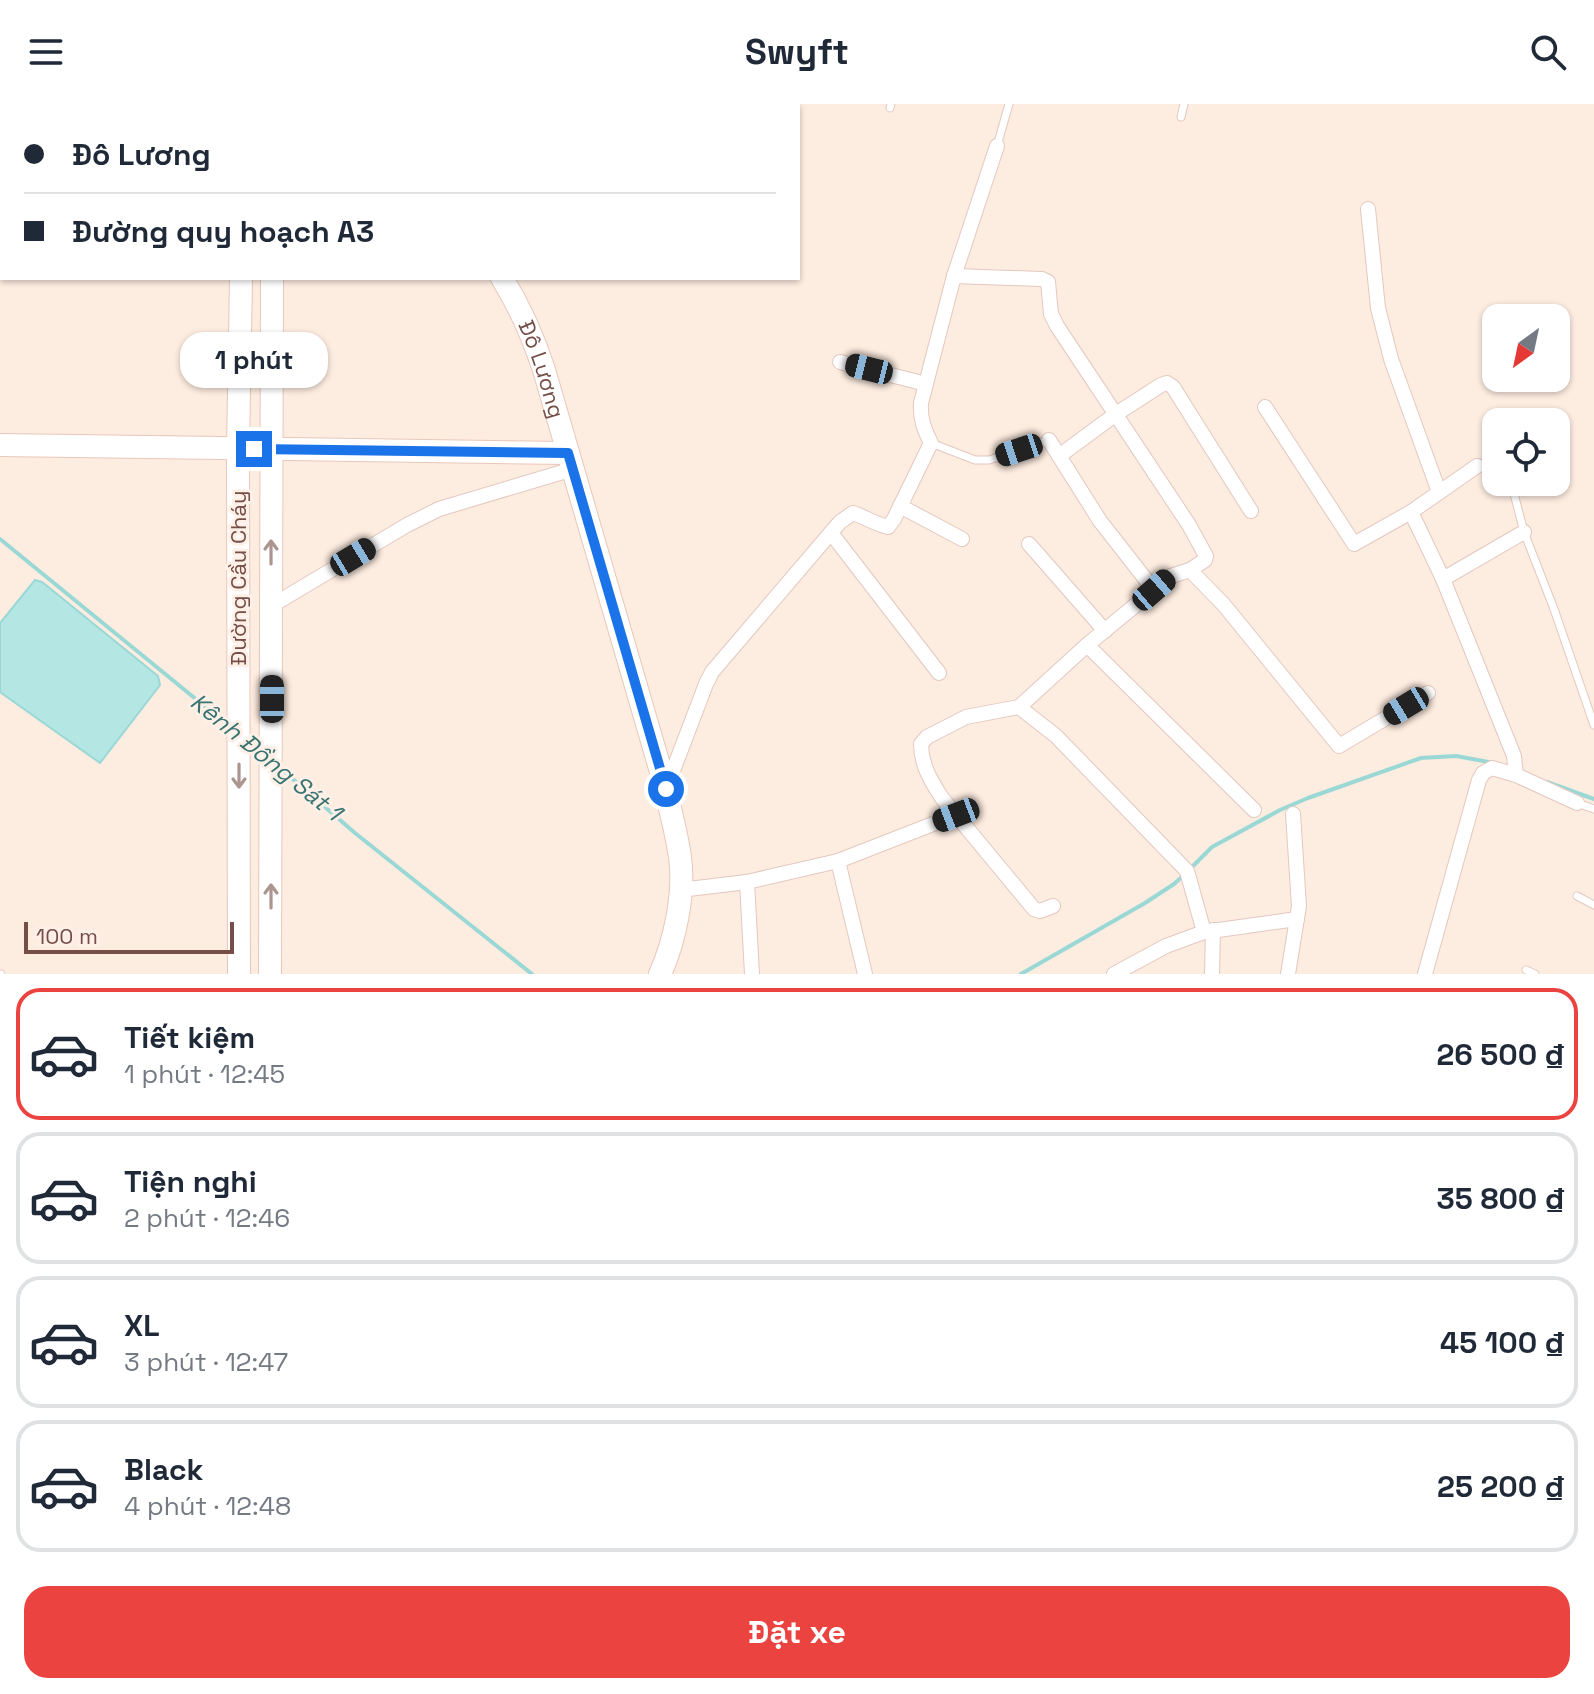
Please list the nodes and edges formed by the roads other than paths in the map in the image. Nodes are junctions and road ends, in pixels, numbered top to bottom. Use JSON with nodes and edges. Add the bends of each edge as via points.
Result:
{"nodes":[{"id":1,"x":1009,"y":104,"type":"edge"},
{"id":2,"x":1184,"y":104,"type":"edge"},
{"id":3,"x":1181,"y":117,"type":"dead end"},
{"id":4,"x":997,"y":146,"type":"joint"},
{"id":5,"x":1368,"y":209,"type":"dead end"},
{"id":6,"x":954,"y":276,"type":"junction"},
{"id":7,"x":241,"y":280,"type":"edge"},
{"id":8,"x":272,"y":280,"type":"edge"},
{"id":9,"x":503,"y":280,"type":"edge"},
{"id":10,"x":840,"y":362,"type":"dead end"},
{"id":11,"x":926,"y":384,"type":"junction"},
{"id":12,"x":1265,"y":407,"type":"dead end"},
{"id":13,"x":1116,"y":414,"type":"junction"},
{"id":14,"x":1049,"y":440,"type":"joint"},
{"id":15,"x":931,"y":443,"type":"junction"},
{"id":16,"x":0,"y":445,"type":"edge"},
{"id":17,"x":238,"y":449,"type":"junction"},
{"id":18,"x":271,"y":449,"type":"junction"},
{"id":19,"x":1059,"y":456,"type":"junction"},
{"id":20,"x":570,"y":461,"type":"junction"},
{"id":21,"x":1477,"y":466,"type":"dead end"},
{"id":22,"x":1439,"y":492,"type":"junction"},
{"id":23,"x":1515,"y":496,"type":"edge"},
{"id":24,"x":900,"y":506,"type":"junction"},
{"id":25,"x":1251,"y":511,"type":"dead end"},
{"id":26,"x":1411,"y":512,"type":"junction"},
{"id":27,"x":1524,"y":532,"type":"junction"},
{"id":28,"x":831,"y":533,"type":"junction"},
{"id":29,"x":962,"y":539,"type":"dead end"},
{"id":30,"x":1029,"y":544,"type":"dead end"},
{"id":31,"x":1190,"y":570,"type":"junction"},
{"id":32,"x":1443,"y":579,"type":"junction"},
{"id":33,"x":1154,"y":590,"type":"junction"},
{"id":34,"x":271,"y":606,"type":"junction"},
{"id":35,"x":1105,"y":631,"type":"junction"},
{"id":36,"x":1087,"y":645,"type":"junction"},
{"id":37,"x":939,"y":673,"type":"dead end"},
{"id":38,"x":1428,"y":693,"type":"dead end"},
{"id":39,"x":1019,"y":707,"type":"junction"},
{"id":40,"x":1594,"y":725,"type":"edge"},
{"id":41,"x":1516,"y":774,"type":"junction"},
{"id":42,"x":666,"y":789,"type":"junction"},
{"id":43,"x":1577,"y":803,"type":"joint"},
{"id":44,"x":1594,"y":809,"type":"edge"},
{"id":45,"x":1254,"y":810,"type":"dead end"},
{"id":46,"x":1293,"y":814,"type":"dead end"},
{"id":47,"x":956,"y":815,"type":"junction"},
{"id":48,"x":838,"y":861,"type":"junction"},
{"id":49,"x":747,"y":882,"type":"junction"},
{"id":50,"x":680,"y":890,"type":"junction"},
{"id":51,"x":1577,"y":896,"type":"dead end"},
{"id":52,"x":1594,"y":905,"type":"edge"},
{"id":53,"x":1053,"y":906,"type":"dead end"},
{"id":54,"x":1297,"y":919,"type":"junction"},
{"id":55,"x":1209,"y":931,"type":"junction"},
{"id":56,"x":1526,"y":970,"type":"dead end"},
{"id":57,"x":239,"y":974,"type":"edge"},
{"id":58,"x":270,"y":974,"type":"edge"},
{"id":59,"x":660,"y":974,"type":"edge"},
{"id":60,"x":752,"y":974,"type":"edge"},
{"id":61,"x":865,"y":974,"type":"edge"},
{"id":62,"x":1114,"y":974,"type":"edge"},
{"id":63,"x":1212,"y":974,"type":"edge"},
{"id":64,"x":1288,"y":974,"type":"edge"},
{"id":65,"x":1425,"y":974,"type":"edge"},
{"id":66,"x":1535,"y":974,"type":"edge"}],
"edges":[{"from":1,"to":4,"type":"lane"},
{"from":2,"to":3,"type":"lane"},
{"from":4,"to":6,"type":"street"},
{"from":5,"to":22,"type":"street","via":[[1378,308]]},
{"from":6,"to":11,"type":"street"},
{"from":6,"to":13,"type":"street","via":[[1047,281],[1057,326]]},
{"from":7,"to":17,"type":"main road","name":"Đường Cầu Cháy"},
{"from":8,"to":18,"type":"main road","name":"Đường Cầu Cháy"},
{"from":9,"to":20,"type":"main road","name":"Đô Lương","via":[[532,333]]},
{"from":10,"to":11,"type":"street"},
{"from":11,"to":15,"type":"street","via":[[920,415]]},
{"from":12,"to":26,"type":"street","via":[[1354,544]]},
{"from":13,"to":19,"type":"street"},
{"from":13,"to":25,"type":"street","via":[[1161,385],[1171,385]]},
{"from":13,"to":31,"type":"street","via":[[1205,552],[1205,560]]},
{"from":14,"to":15,"type":"lane","via":[[989,460]]},
{"from":14,"to":19,"type":"street"},
{"from":15,"to":24,"type":"street"},
{"from":16,"to":17,"type":"main road"},
{"from":17,"to":18,"type":"main road"},
{"from":17,"to":57,"type":"main road","name":"Đường Cầu Cháy","one_way":true},
{"from":18,"to":20,"type":"main road"},
{"from":34,"to":18,"type":"main road","name":"Đường Cầu Cháy","one_way":true},
{"from":19,"to":33,"type":"street","via":[[1100,521]]},
{"from":20,"to":34,"type":"street","via":[[439,509]]},
{"from":20,"to":42,"type":"main road","name":"Đô Lương"},
{"from":21,"to":22,"type":"street"},
{"from":22,"to":26,"type":"street"},
{"from":23,"to":27,"type":"lane"},
{"from":24,"to":28,"type":"street","via":[[888,527],[853,513]]},
{"from":24,"to":29,"type":"street"},
{"from":26,"to":32,"type":"street"},
{"from":27,"to":32,"type":"street"},
{"from":27,"to":40,"type":"lane"},
{"from":28,"to":37,"type":"street"},
{"from":28,"to":42,"type":"street","via":[[712,672]]},
{"from":30,"to":35,"type":"street"},
{"from":31,"to":33,"type":"street"},
{"from":31,"to":38,"type":"street","via":[[1339,746]]},
{"from":32,"to":41,"type":"street","via":[[1514,756]]},
{"from":33,"to":35,"type":"street"},
{"from":58,"to":34,"type":"main road","name":"Đường Cầu Cháy","one_way":true},
{"from":35,"to":36,"type":"street"},
{"from":36,"to":39,"type":"street"},
{"from":36,"to":45,"type":"street"},
{"from":39,"to":47,"type":"street","via":[[966,717],[921,744],[929,778]]},
{"from":39,"to":55,"type":"street","via":[[1056,736],[1187,871]]},
{"from":41,"to":43,"type":"street"},
{"from":41,"to":65,"type":"street","via":[[1492,768],[1479,780]]},
{"from":42,"to":50,"type":"main road","name":"Đô Lương","via":[[680,859]]},
{"from":43,"to":44,"type":"lane"},
{"from":46,"to":54,"type":"street"},
{"from":47,"to":48,"type":"street"},
{"from":47,"to":53,"type":"street","via":[[1034,909]]},
{"from":48,"to":49,"type":"street"},
{"from":48,"to":61,"type":"street"},
{"from":49,"to":50,"type":"street"},
{"from":49,"to":60,"type":"street"},
{"from":50,"to":59,"type":"main road","name":"Đô Lương","via":[[676,929]]},
{"from":51,"to":52,"type":"lane"},
{"from":54,"to":55,"type":"street"},
{"from":54,"to":64,"type":"street"},
{"from":55,"to":62,"type":"street","via":[[1166,946]]},
{"from":55,"to":63,"type":"street"},
{"from":56,"to":66,"type":"lane"}]}
